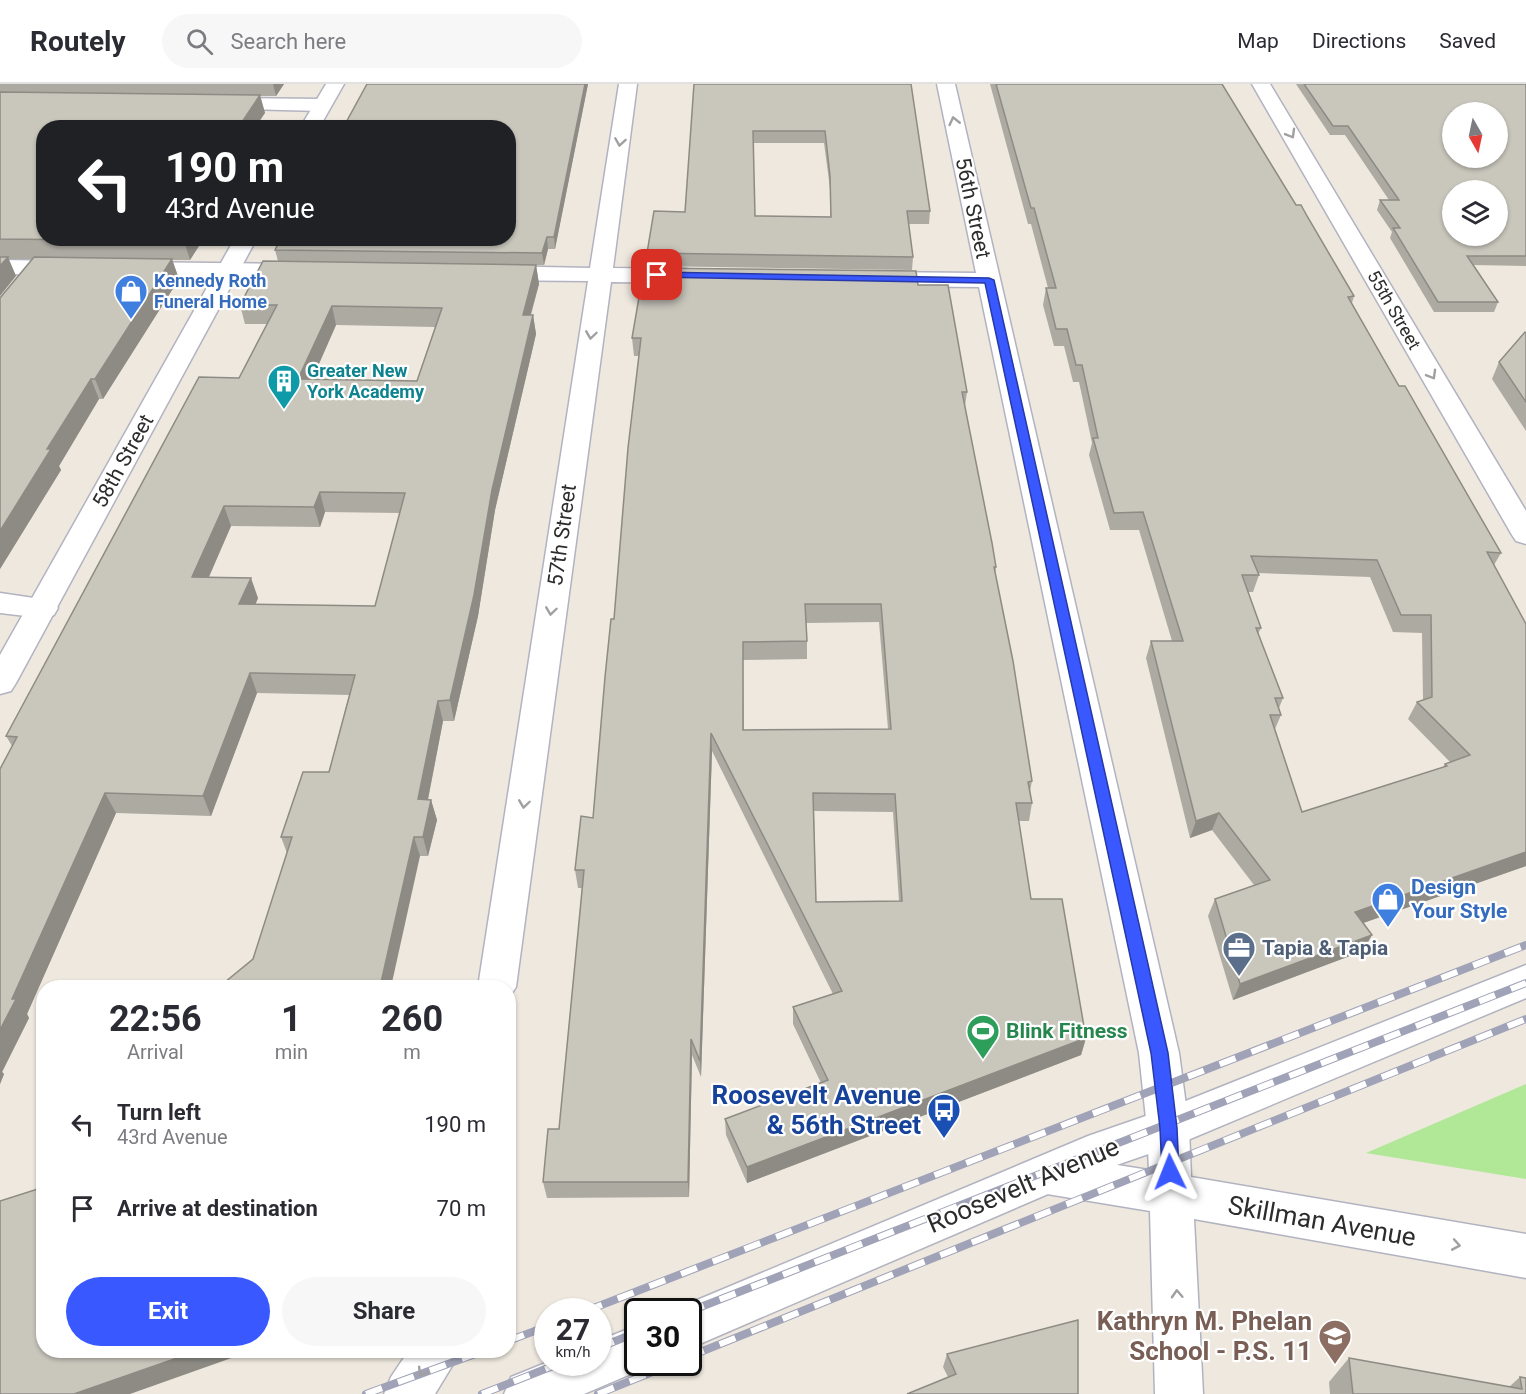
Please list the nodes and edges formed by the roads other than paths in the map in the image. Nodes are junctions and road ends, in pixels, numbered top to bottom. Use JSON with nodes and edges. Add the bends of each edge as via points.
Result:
{"nodes":[{"id":1,"x":335,"y":84,"type":"edge"},
{"id":2,"x":628,"y":84,"type":"edge"},
{"id":3,"x":945,"y":84,"type":"edge"},
{"id":4,"x":1261,"y":84,"type":"edge"},
{"id":5,"x":202,"y":104,"type":"edge"},
{"id":6,"x":321,"y":105,"type":"junction"},
{"id":7,"x":313,"y":120,"type":"edge"},
{"id":8,"x":242,"y":246,"type":"edge"},
{"id":9,"x":0,"y":267,"type":"edge"},
{"id":10,"x":228,"y":271,"type":"junction"},
{"id":11,"x":324,"y":272,"type":"edge"},
{"id":12,"x":468,"y":273,"type":"edge"},
{"id":13,"x":600,"y":274,"type":"junction"},
{"id":14,"x":704,"y":276,"type":"edge"},
{"id":15,"x":858,"y":278,"type":"edge"},
{"id":16,"x":989,"y":280,"type":"junction"},
{"id":17,"x":1526,"y":535,"type":"edge"},
{"id":18,"x":0,"y":603,"type":"edge"},
{"id":19,"x":43,"y":608,"type":"junction"},
{"id":20,"x":0,"y":683,"type":"edge"},
{"id":21,"x":498,"y":980,"type":"edge"},
{"id":22,"x":1526,"y":981,"type":"edge"},
{"id":23,"x":1168,"y":1128,"type":"junction"},
{"id":24,"x":1047,"y":1174,"type":"junction"},
{"id":25,"x":1171,"y":1193,"type":"junction"},
{"id":26,"x":1526,"y":1256,"type":"edge"},
{"id":27,"x":702,"y":1320,"type":"edge"},
{"id":28,"x":624,"y":1354,"type":"edge"},
{"id":29,"x":431,"y":1358,"type":"edge"},
{"id":30,"x":408,"y":1394,"type":"edge"},
{"id":31,"x":528,"y":1394,"type":"edge"},
{"id":32,"x":1179,"y":1394,"type":"edge"}],
"edges":[{"from":1,"to":6,"type":"street"},
{"from":2,"to":13,"type":"street","name":"57th Street","one_way":true},
{"from":16,"to":3,"type":"street","name":"56th Street","one_way":true},
{"from":4,"to":17,"type":"street","name":"55th Street","one_way":true},
{"from":5,"to":6,"type":"street"},
{"from":6,"to":7,"type":"street"},
{"from":8,"to":10,"type":"street","name":"58th Street"},
{"from":9,"to":10,"type":"street"},
{"from":10,"to":11,"type":"street"},
{"from":10,"to":19,"type":"street","name":"58th Street"},
{"from":12,"to":13,"type":"street"},
{"from":13,"to":14,"type":"street"},
{"from":13,"to":21,"type":"street","name":"57th Street","one_way":true},
{"from":15,"to":16,"type":"street"},
{"from":16,"to":23,"type":"street","name":"56th Street","via":[[1159,1053]]},
{"from":18,"to":19,"type":"street"},
{"from":19,"to":20,"type":"street","name":"58th Street"},
{"from":22,"to":23,"type":"street","name":"Roosevelt Avenue"},
{"from":23,"to":24,"type":"street","name":"Roosevelt Avenue"},
{"from":23,"to":25,"type":"street","name":"56th Street"},
{"from":24,"to":25,"type":"street","name":"Skillman Avenue"},
{"from":24,"to":27,"type":"street","name":"Roosevelt Avenue"},
{"from":25,"to":26,"type":"street","name":"Skillman Avenue","one_way":true},
{"from":32,"to":25,"type":"street","name":"56th Street","one_way":true},
{"from":28,"to":31,"type":"street"},
{"from":29,"to":30,"type":"street","one_way":true}]}
